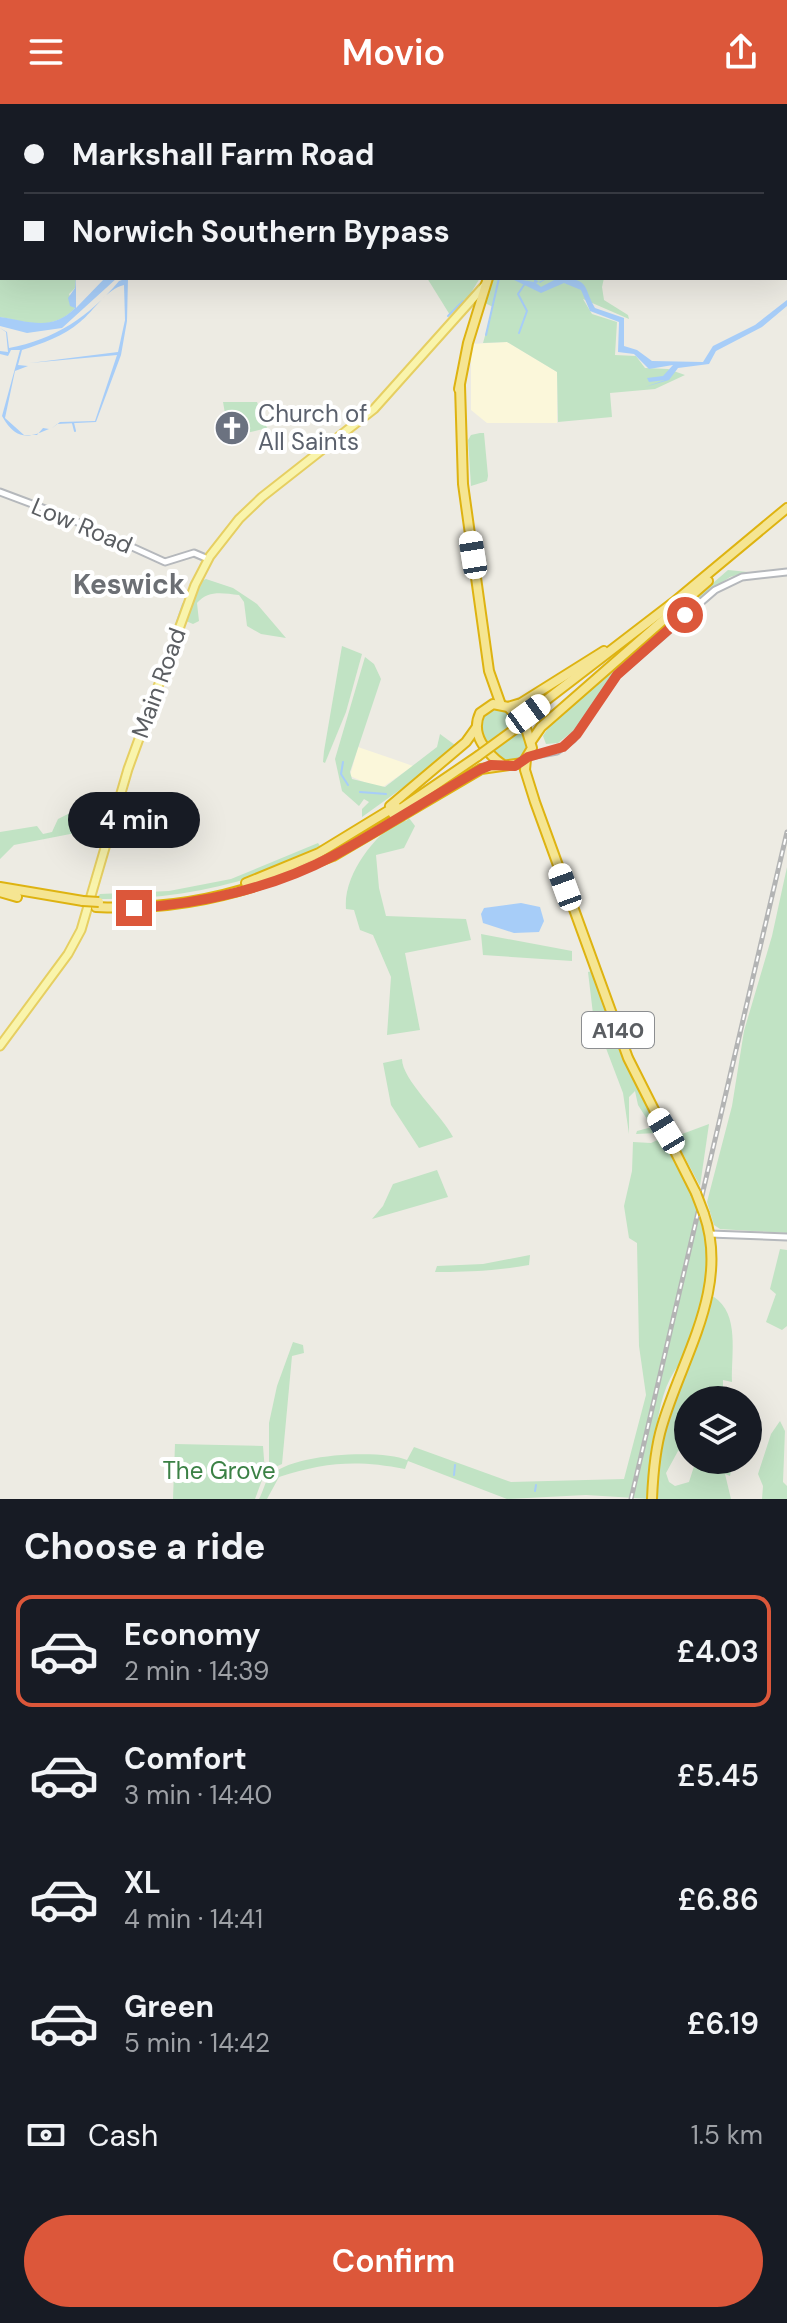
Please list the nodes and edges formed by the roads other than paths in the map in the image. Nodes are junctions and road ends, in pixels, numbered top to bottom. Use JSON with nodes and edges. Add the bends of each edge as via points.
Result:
{"nodes":[{"id":1,"x":487,"y":281,"type":"edge"},
{"id":2,"x":466,"y":304,"type":"junction"},
{"id":3,"x":478,"y":306,"type":"junction"},
{"id":4,"x":0,"y":492,"type":"edge"},
{"id":5,"x":787,"y":508,"type":"edge"},
{"id":6,"x":787,"y":515,"type":"edge"},
{"id":7,"x":208,"y":559,"type":"junction"},
{"id":8,"x":721,"y":563,"type":"junction"},
{"id":9,"x":787,"y":572,"type":"edge"},
{"id":10,"x":708,"y":581,"type":"junction"},
{"id":11,"x":489,"y":671,"type":"junction"},
{"id":12,"x":505,"y":706,"type":"junction"},
{"id":13,"x":485,"y":707,"type":"junction"},
{"id":14,"x":529,"y":716,"type":"junction"},
{"id":15,"x":476,"y":728,"type":"junction"},
{"id":16,"x":532,"y":742,"type":"junction"},
{"id":17,"x":476,"y":754,"type":"junction"},
{"id":18,"x":545,"y":754,"type":"junction"},
{"id":19,"x":527,"y":758,"type":"junction"},
{"id":20,"x":507,"y":766,"type":"junction"},
{"id":21,"x":535,"y":802,"type":"junction"},
{"id":22,"x":319,"y":853,"type":"junction"},
{"id":23,"x":277,"y":878,"type":"junction"},
{"id":24,"x":0,"y":890,"type":"edge"},
{"id":25,"x":98,"y":905,"type":"junction"},
{"id":26,"x":0,"y":1046,"type":"edge"},
{"id":27,"x":710,"y":1234,"type":"junction"},
{"id":28,"x":787,"y":1237,"type":"edge"},
{"id":29,"x":652,"y":1499,"type":"edge"}],
"edges":[{"from":1,"to":2,"type":"main road","name":"Main Road"},
{"from":1,"to":3,"type":"highway"},
{"from":2,"to":3,"type":"main road"},
{"from":2,"to":7,"type":"main road","name":"Main Road","via":[[374,409],[246,512]]},
{"from":3,"to":11,"type":"highway","via":[[460,386],[459,431]]},
{"from":4,"to":7,"type":"street","name":"Low Road","via":[[165,562],[194,553]]},
{"from":5,"to":8,"type":"highway"},
{"from":6,"to":10,"type":"highway"},
{"from":7,"to":26,"type":"main road","name":"Main Road","via":[[128,769],[81,930]]},
{"from":8,"to":12,"type":"highway","via":[[581,666],[521,703]]},
{"from":8,"to":14,"type":"highway"},
{"from":9,"to":18,"type":"street","via":[[742,577],[715,590],[617,675],[573,739]]},
{"from":10,"to":14,"type":"highway"},
{"from":10,"to":16,"type":"highway","via":[[541,727]]},
{"from":11,"to":12,"type":"highway"},
{"from":11,"to":13,"type":"highway"},
{"from":12,"to":13,"type":"highway"},
{"from":12,"to":16,"type":"highway","via":[[523,722]]},
{"from":13,"to":15,"type":"highway"},
{"from":14,"to":17,"type":"highway","bridge":true},
{"from":15,"to":20,"type":"highway","via":[[485,748]]},
{"from":15,"to":22,"type":"highway","via":[[424,779]]},
{"from":16,"to":18,"type":"street"},
{"from":16,"to":19,"type":"highway"},
{"from":17,"to":22,"type":"highway"},
{"from":17,"to":23,"type":"highway","via":[[339,849]]},
{"from":18,"to":19,"type":"street"},
{"from":19,"to":20,"type":"highway"},
{"from":19,"to":21,"type":"highway","number":"A140","via":[[525,770]]},
{"from":20,"to":21,"type":"highway","number":"A140"},
{"from":20,"to":23,"type":"highway","via":[[481,769],[333,856]]},
{"from":21,"to":27,"type":"highway","number":"A140","bridge":true,"via":[[633,1069],[696,1193]]},
{"from":22,"to":25,"type":"highway","via":[[218,891]]},
{"from":23,"to":25,"type":"highway","via":[[184,903]]},
{"from":24,"to":25,"type":"highway","bridge":true},
{"from":27,"to":28,"type":"street"},
{"from":27,"to":29,"type":"highway","number":"A140","via":[[707,1298],[662,1426]]}]}
